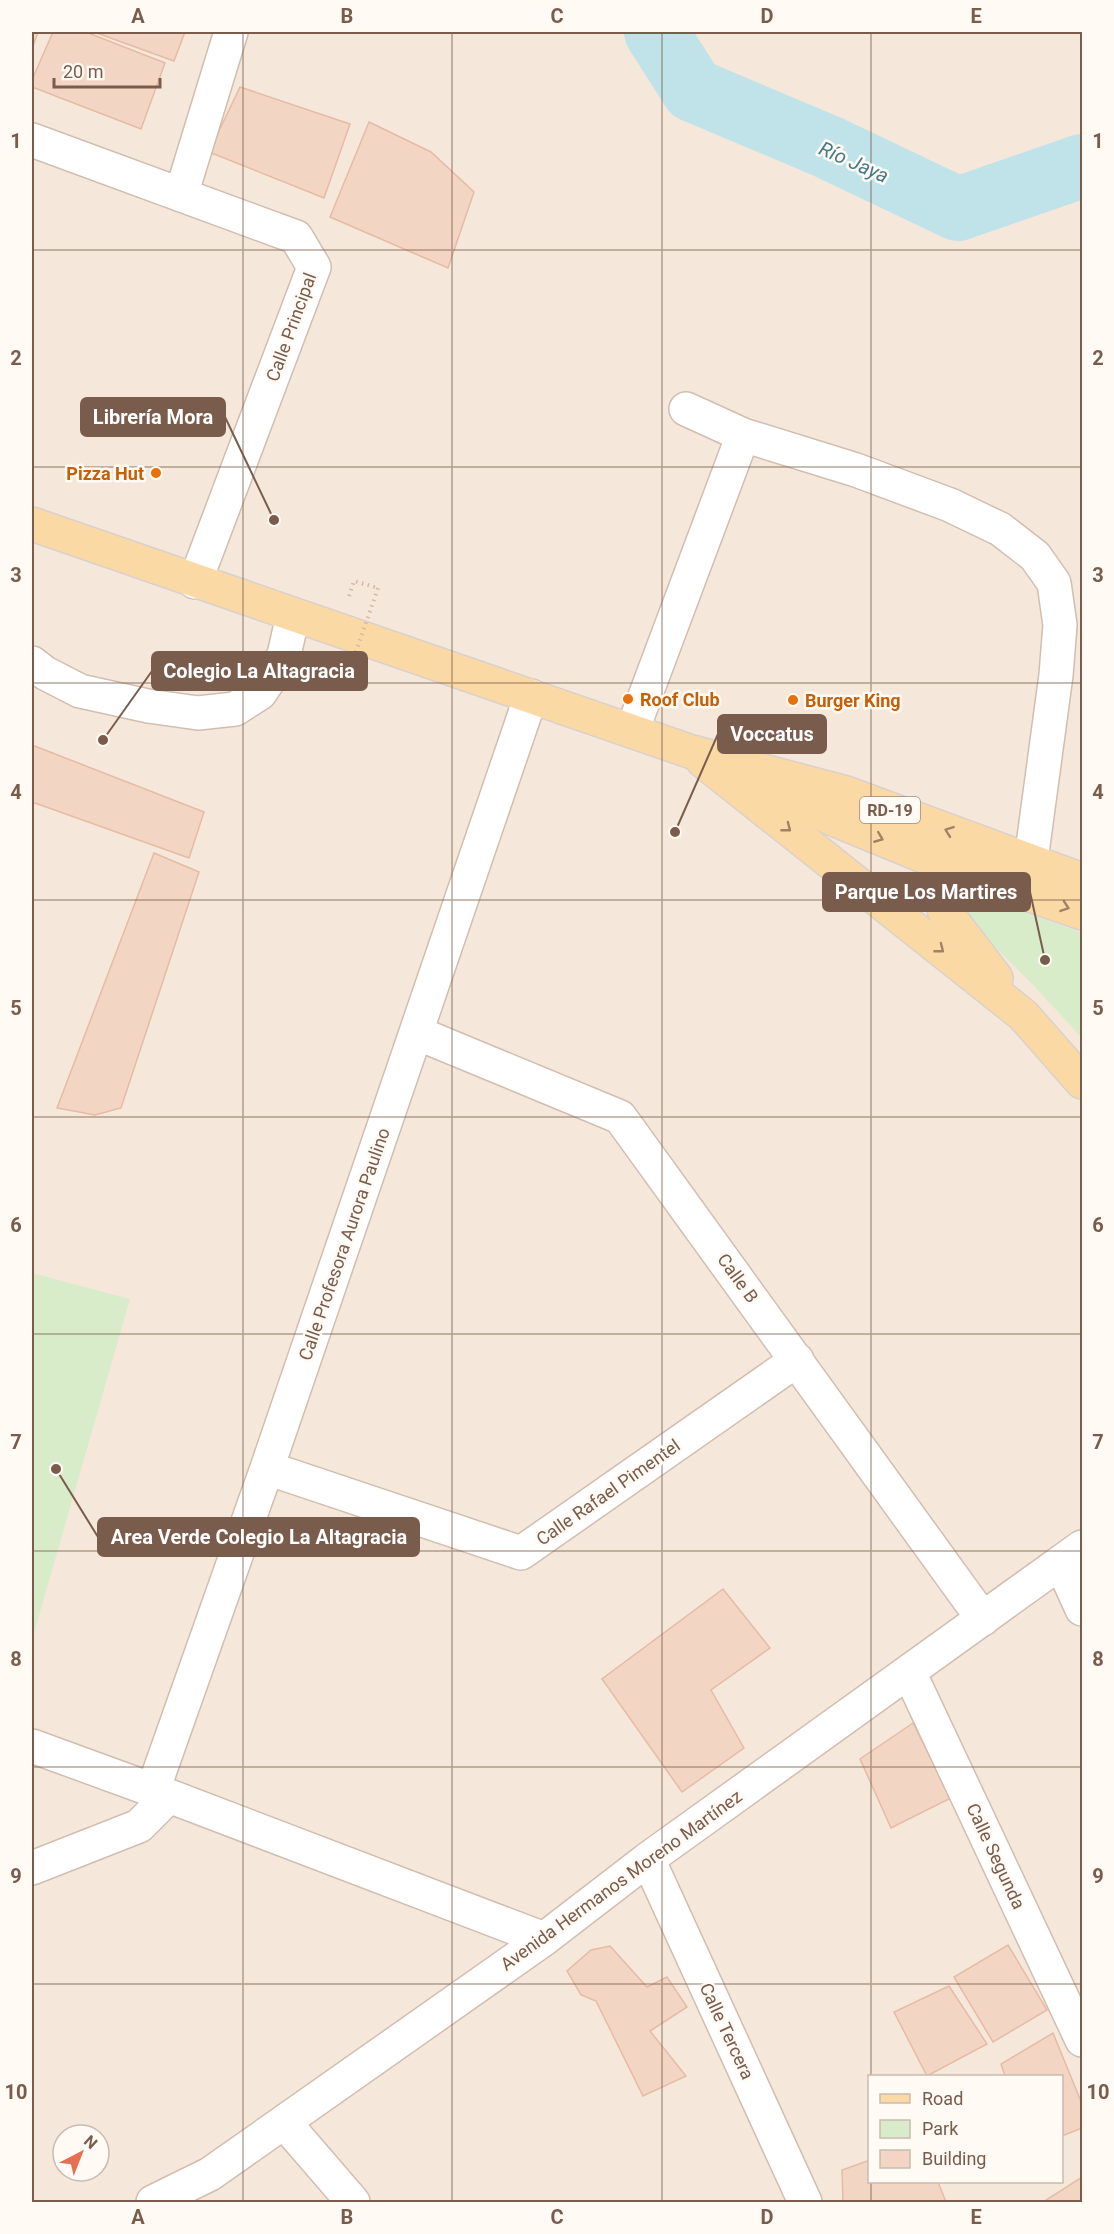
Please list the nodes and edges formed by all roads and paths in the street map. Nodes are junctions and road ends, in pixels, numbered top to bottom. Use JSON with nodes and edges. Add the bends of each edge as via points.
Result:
{"nodes":[{"id":1,"x":231,"y":32,"type":"edge"},
{"id":2,"x":32,"y":140,"type":"edge"},
{"id":3,"x":181,"y":195,"type":"junction"},
{"id":4,"x":686,"y":410,"type":"dead end"},
{"id":5,"x":743,"y":435,"type":"junction"},
{"id":6,"x":32,"y":524,"type":"edge"},
{"id":7,"x":354,"y":580,"type":"dead end"},
{"id":8,"x":195,"y":582,"type":"junction"},
{"id":9,"x":293,"y":615,"type":"junction"},
{"id":10,"x":32,"y":663,"type":"edge"},
{"id":11,"x":324,"y":681,"type":"dead end"},
{"id":12,"x":531,"y":696,"type":"junction"},
{"id":13,"x":632,"y":731,"type":"junction"},
{"id":14,"x":692,"y":752,"type":"junction"},
{"id":15,"x":1031,"y":860,"type":"junction"},
{"id":16,"x":950,"y":867,"type":"junction"},
{"id":17,"x":1083,"y":880,"type":"edge"},
{"id":18,"x":1083,"y":913,"type":"edge"},
{"id":19,"x":1023,"y":1015,"type":"junction"},
{"id":20,"x":417,"y":1033,"type":"junction"},
{"id":21,"x":1083,"y":1082,"type":"edge"},
{"id":22,"x":797,"y":1360,"type":"junction"},
{"id":23,"x":267,"y":1468,"type":"junction"},
{"id":24,"x":1072,"y":1555,"type":"edge"},
{"id":25,"x":1083,"y":1609,"type":"edge"},
{"id":26,"x":983,"y":1618,"type":"junction"},
{"id":27,"x":909,"y":1672,"type":"junction"},
{"id":28,"x":32,"y":1746,"type":"edge"},
{"id":29,"x":161,"y":1793,"type":"junction"},
{"id":30,"x":648,"y":1859,"type":"junction"},
{"id":31,"x":32,"y":1868,"type":"edge"},
{"id":32,"x":544,"y":1939,"type":"junction"},
{"id":33,"x":1083,"y":2040,"type":"edge"},
{"id":34,"x":284,"y":2122,"type":"junction"},
{"id":35,"x":153,"y":2202,"type":"edge"},
{"id":36,"x":352,"y":2202,"type":"edge"},
{"id":37,"x":805,"y":2202,"type":"edge"}],
"edges":[{"from":1,"to":3,"type":"street"},
{"from":2,"to":3,"type":"street","name":"Calle Principal"},
{"from":3,"to":8,"type":"street","name":"Calle Principal","via":[[296,237],[314,267]]},
{"from":4,"to":5,"type":"street"},
{"from":5,"to":13,"type":"street"},
{"from":5,"to":15,"type":"street","via":[[856,470],[950,505],[1000,530],[1035,556],[1054,583],[1060,625]]},
{"from":6,"to":8,"type":"main road","number":"RD-19"},
{"from":7,"to":11,"type":"path","bridge":true,"via":[[378,588],[344,686]]},
{"from":8,"to":9,"type":"main road","number":"RD-19"},
{"from":9,"to":10,"type":"street","via":[[284,655],[272,675],[260,693],[235,709],[198,713],[80,691]]},
{"from":9,"to":12,"type":"main road","number":"RD-19"},
{"from":12,"to":13,"type":"main road","number":"RD-19"},
{"from":12,"to":20,"type":"street","name":"Calle Profesora Aurora Paulino"},
{"from":13,"to":14,"type":"main road","number":"RD-19"},
{"from":15,"to":14,"type":"main road","number":"RD-19","one_way":true,"via":[[846,793]]},
{"from":14,"to":16,"type":"main road","number":"RD-19","one_way":true,"via":[[831,819]]},
{"from":14,"to":19,"type":"main road","one_way":true},
{"from":15,"to":16,"type":"main road","via":[[975,860]]},
{"from":15,"to":17,"type":"main road","number":"RD-19"},
{"from":16,"to":18,"type":"main road","number":"RD-19","one_way":true},
{"from":16,"to":19,"type":"main road","via":[[942,890],[944,910]]},
{"from":19,"to":21,"type":"main road"},
{"from":20,"to":22,"type":"street","name":"Calle B","via":[[620,1117]]},
{"from":20,"to":23,"type":"street","name":"Calle Profesora Aurora Paulino"},
{"from":22,"to":23,"type":"street","name":"Calle Rafael Pimentel","via":[[521,1552]]},
{"from":22,"to":26,"type":"street","name":"Calle B"},
{"from":23,"to":29,"type":"street","name":"Calle Profesora Aurora Paulino"},
{"from":24,"to":25,"type":"street"},
{"from":24,"to":26,"type":"street","name":"Avenida Hermanos Moreno Martínez"},
{"from":26,"to":27,"type":"street","name":"Avenida Hermanos Moreno Martínez"},
{"from":27,"to":30,"type":"street","name":"Avenida Hermanos Moreno Martínez"},
{"from":27,"to":33,"type":"street","name":"Calle Segunda"},
{"from":28,"to":29,"type":"street"},
{"from":29,"to":31,"type":"street","name":"Calle Profesora Aurora Paulino","via":[[140,1826]]},
{"from":29,"to":32,"type":"street"},
{"from":30,"to":32,"type":"street","name":"Avenida Hermanos Moreno Martínez"},
{"from":30,"to":37,"type":"street","name":"Calle Tercera"},
{"from":32,"to":34,"type":"street","name":"Avenida Hermanos Moreno Martínez"},
{"from":34,"to":35,"type":"street","name":"Avenida Hermanos Moreno Martínez","via":[[210,2174]]},
{"from":34,"to":36,"type":"street"}]}
